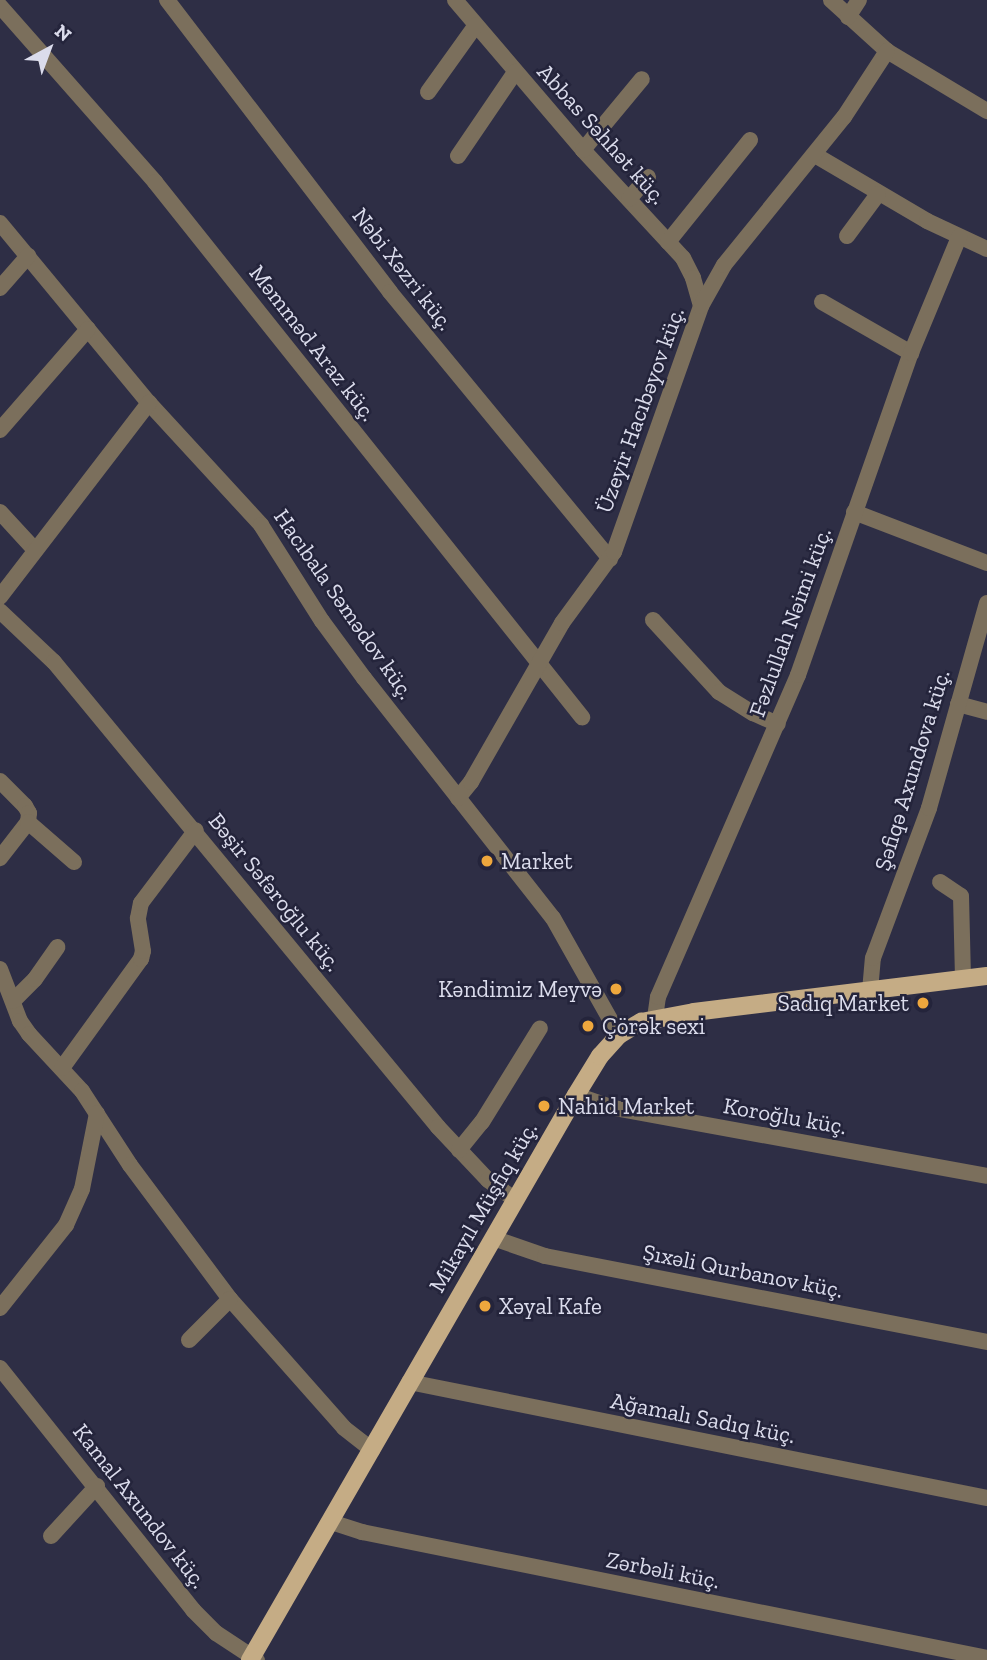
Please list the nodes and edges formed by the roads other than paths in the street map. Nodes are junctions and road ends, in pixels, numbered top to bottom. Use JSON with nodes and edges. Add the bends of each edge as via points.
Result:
{"nodes":[{"id":1,"x":167,"y":0,"type":"edge"},
{"id":2,"x":455,"y":0,"type":"edge"},
{"id":3,"x":831,"y":0,"type":"edge"},
{"id":4,"x":859,"y":0,"type":"edge"},
{"id":5,"x":0,"y":6,"type":"edge"},
{"id":6,"x":848,"y":17,"type":"junction"},
{"id":7,"x":476,"y":25,"type":"junction"},
{"id":8,"x":887,"y":51,"type":"junction"},
{"id":9,"x":515,"y":72,"type":"junction"},
{"id":10,"x":642,"y":79,"type":"dead end"},
{"id":11,"x":428,"y":92,"type":"dead end"},
{"id":12,"x":987,"y":111,"type":"edge"},
{"id":13,"x":750,"y":140,"type":"dead end"},
{"id":14,"x":583,"y":150,"type":"junction"},
{"id":15,"x":815,"y":155,"type":"junction"},
{"id":16,"x":458,"y":156,"type":"dead end"},
{"id":17,"x":648,"y":177,"type":"dead end"},
{"id":18,"x":878,"y":194,"type":"junction"},
{"id":19,"x":629,"y":198,"type":"junction"},
{"id":20,"x":0,"y":223,"type":"edge"},
{"id":21,"x":847,"y":236,"type":"dead end"},
{"id":22,"x":959,"y":237,"type":"junction"},
{"id":23,"x":668,"y":242,"type":"junction"},
{"id":24,"x":987,"y":249,"type":"edge"},
{"id":25,"x":28,"y":256,"type":"junction"},
{"id":26,"x":0,"y":288,"type":"edge"},
{"id":27,"x":822,"y":302,"type":"dead end"},
{"id":28,"x":701,"y":306,"type":"junction"},
{"id":29,"x":88,"y":329,"type":"junction"},
{"id":30,"x":911,"y":353,"type":"junction"},
{"id":31,"x":149,"y":403,"type":"junction"},
{"id":32,"x":0,"y":430,"type":"edge"},
{"id":33,"x":0,"y":512,"type":"edge"},
{"id":34,"x":854,"y":512,"type":"junction"},
{"id":35,"x":35,"y":550,"type":"junction"},
{"id":36,"x":610,"y":559,"type":"junction"},
{"id":37,"x":987,"y":563,"type":"edge"},
{"id":38,"x":0,"y":597,"type":"edge"},
{"id":39,"x":987,"y":603,"type":"edge"},
{"id":40,"x":0,"y":611,"type":"edge"},
{"id":41,"x":653,"y":620,"type":"dead end"},
{"id":42,"x":539,"y":662,"type":"junction"},
{"id":43,"x":958,"y":704,"type":"junction"},
{"id":44,"x":987,"y":712,"type":"edge"},
{"id":45,"x":582,"y":716,"type":"dead end"},
{"id":46,"x":778,"y":724,"type":"junction"},
{"id":47,"x":0,"y":781,"type":"edge"},
{"id":48,"x":458,"y":798,"type":"junction"},
{"id":49,"x":28,"y":822,"type":"junction"},
{"id":50,"x":196,"y":830,"type":"junction"},
{"id":51,"x":0,"y":858,"type":"edge"},
{"id":52,"x":74,"y":862,"type":"dead end"},
{"id":53,"x":940,"y":882,"type":"dead end"},
{"id":54,"x":57,"y":947,"type":"dead end"},
{"id":55,"x":0,"y":970,"type":"edge"},
{"id":56,"x":987,"y":976,"type":"edge"},
{"id":57,"x":963,"y":979,"type":"junction"},
{"id":58,"x":870,"y":991,"type":"junction"},
{"id":59,"x":13,"y":1001,"type":"junction"},
{"id":60,"x":654,"y":1018,"type":"junction"},
{"id":61,"x":540,"y":1028,"type":"dead end"},
{"id":62,"x":619,"y":1035,"type":"junction"},
{"id":63,"x":62,"y":1068,"type":"junction"},
{"id":64,"x":576,"y":1095,"type":"junction"},
{"id":65,"x":97,"y":1112,"type":"junction"},
{"id":66,"x":459,"y":1150,"type":"junction"},
{"id":67,"x":987,"y":1176,"type":"edge"},
{"id":68,"x":516,"y":1200,"type":"junction"},
{"id":69,"x":493,"y":1238,"type":"junction"},
{"id":70,"x":230,"y":1299,"type":"junction"},
{"id":71,"x":0,"y":1308,"type":"edge"},
{"id":72,"x":189,"y":1340,"type":"dead end"},
{"id":73,"x":987,"y":1342,"type":"edge"},
{"id":74,"x":0,"y":1367,"type":"edge"},
{"id":75,"x":409,"y":1382,"type":"junction"},
{"id":76,"x":372,"y":1450,"type":"junction"},
{"id":77,"x":97,"y":1486,"type":"junction"},
{"id":78,"x":987,"y":1498,"type":"edge"},
{"id":79,"x":331,"y":1521,"type":"junction"},
{"id":80,"x":51,"y":1536,"type":"dead end"},
{"id":81,"x":987,"y":1658,"type":"edge"},
{"id":82,"x":253,"y":1659,"type":"edge"}],
"edges":[{"from":1,"to":36,"type":"street","name":"Nəbi Xəzri küç.","via":[[390,292]]},
{"from":2,"to":7,"type":"street","name":"Abbas Səhhət küç."},
{"from":3,"to":6,"type":"street"},
{"from":4,"to":6,"type":"street"},
{"from":5,"to":42,"type":"street","name":"Məmməd Araz küç.","via":[[155,182]]},
{"from":6,"to":8,"type":"street"},
{"from":7,"to":9,"type":"street","name":"Abbas Səhhət küç."},
{"from":7,"to":11,"type":"street"},
{"from":8,"to":12,"type":"street"},
{"from":8,"to":15,"type":"street","name":"Üzeyir Hacıbəyov küç."},
{"from":9,"to":14,"type":"street","name":"Abbas Səhhət küç."},
{"from":9,"to":16,"type":"street"},
{"from":10,"to":14,"type":"street"},
{"from":13,"to":23,"type":"street"},
{"from":14,"to":19,"type":"street","name":"Abbas Səhhət küç."},
{"from":15,"to":18,"type":"street"},
{"from":15,"to":28,"type":"street","name":"Üzeyir Hacıbəyov küç.","via":[[738,246]]},
{"from":17,"to":19,"type":"street"},
{"from":18,"to":21,"type":"street"},
{"from":18,"to":22,"type":"street"},
{"from":19,"to":23,"type":"street","name":"Abbas Səhhət küç."},
{"from":20,"to":25,"type":"street","name":"Hacıbala Səmədov küç."},
{"from":22,"to":24,"type":"street"},
{"from":22,"to":30,"type":"street","name":"Fəzlullah Nəimi küç."},
{"from":23,"to":28,"type":"street","name":"Abbas Səhhət küç.","via":[[693,278]]},
{"from":25,"to":26,"type":"street"},
{"from":25,"to":29,"type":"street","name":"Hacıbala Səmədov küç."},
{"from":27,"to":30,"type":"street"},
{"from":28,"to":36,"type":"street","name":"Üzeyir Hacıbəyov küç."},
{"from":29,"to":31,"type":"street","name":"Hacıbala Səmədov küç."},
{"from":29,"to":32,"type":"street"},
{"from":30,"to":34,"type":"street","name":"Fəzlullah Nəimi küç."},
{"from":31,"to":35,"type":"street"},
{"from":31,"to":48,"type":"street","name":"Hacıbala Səmədov küç.","via":[[261,524],[322,621]]},
{"from":33,"to":35,"type":"street"},
{"from":34,"to":37,"type":"street"},
{"from":34,"to":46,"type":"street","name":"Fəzlullah Nəimi küç."},
{"from":35,"to":38,"type":"street"},
{"from":36,"to":42,"type":"street","name":"Üzeyir Hacıbəyov küç."},
{"from":39,"to":43,"type":"street","name":"Şəfiqə Axundova küç."},
{"from":40,"to":50,"type":"street","name":"Bəşir Səfəroğlu küç.","via":[[54,662]]},
{"from":41,"to":46,"type":"street","via":[[719,691]]},
{"from":42,"to":45,"type":"street","name":"Məmməd Araz küç."},
{"from":42,"to":48,"type":"street","name":"Üzeyir Hacıbəyov küç."},
{"from":43,"to":44,"type":"street"},
{"from":43,"to":58,"type":"street","name":"Şəfiqə Axundova küç.","via":[[929,808],[873,958]]},
{"from":46,"to":60,"type":"street","name":"Fəzlullah Nəimi küç.","via":[[658,997]]},
{"from":47,"to":49,"type":"street","via":[[25,806]]},
{"from":48,"to":62,"type":"street","name":"Hacıbala Səmədov küç.","via":[[553,918]]},
{"from":49,"to":51,"type":"street"},
{"from":49,"to":52,"type":"street"},
{"from":50,"to":63,"type":"street","via":[[141,903],[141,960]]},
{"from":50,"to":66,"type":"street","name":"Bəşir Səfəroğlu küç."},
{"from":53,"to":57,"type":"street","via":[[961,896]]},
{"from":54,"to":59,"type":"street"},
{"from":55,"to":59,"type":"street"},
{"from":56,"to":57,"type":"main road","name":"Mikayıl Müşfiq küç."},
{"from":57,"to":58,"type":"main road","name":"Mikayıl Müşfiq küç."},
{"from":58,"to":60,"type":"main road","name":"Mikayıl Müşfiq küç."},
{"from":59,"to":63,"type":"street","via":[[29,1034]]},
{"from":60,"to":62,"type":"main road","name":"Mikayıl Müşfiq küç."},
{"from":61,"to":66,"type":"street","via":[[482,1122]]},
{"from":62,"to":64,"type":"main road","name":"Mikayıl Müşfiq küç."},
{"from":63,"to":65,"type":"street"},
{"from":64,"to":67,"type":"street","name":"Koroğlu küç.","via":[[614,1108]]},
{"from":64,"to":68,"type":"main road","name":"Mikayıl Müşfiq küç."},
{"from":65,"to":70,"type":"street","via":[[130,1165]]},
{"from":65,"to":71,"type":"street","via":[[82,1189],[66,1225]]},
{"from":66,"to":68,"type":"street","name":"Bəşir Səfəroğlu küç."},
{"from":68,"to":69,"type":"main road","name":"Mikayıl Müşfiq küç."},
{"from":69,"to":73,"type":"street","name":"Şıxəli Qurbanov küç.","via":[[545,1256]]},
{"from":69,"to":75,"type":"main road","name":"Mikayıl Müşfiq küç."},
{"from":70,"to":72,"type":"street"},
{"from":70,"to":76,"type":"street","via":[[344,1428]]},
{"from":74,"to":77,"type":"street","name":"Kamal Axundov küç."},
{"from":75,"to":76,"type":"main road","name":"Mikayıl Müşfiq küç."},
{"from":75,"to":78,"type":"street","name":"Ağamalı Sadıq küç."},
{"from":76,"to":79,"type":"main road","name":"Mikayıl Müşfiq küç."},
{"from":77,"to":80,"type":"street"},
{"from":77,"to":82,"type":"street","name":"Kamal Axundov küç.","via":[[194,1610],[216,1633]]},
{"from":79,"to":81,"type":"street","name":"Zərbəli küç.","via":[[362,1532]]},
{"from":79,"to":82,"type":"main road","name":"Mikayıl Müşfiq küç."}]}
